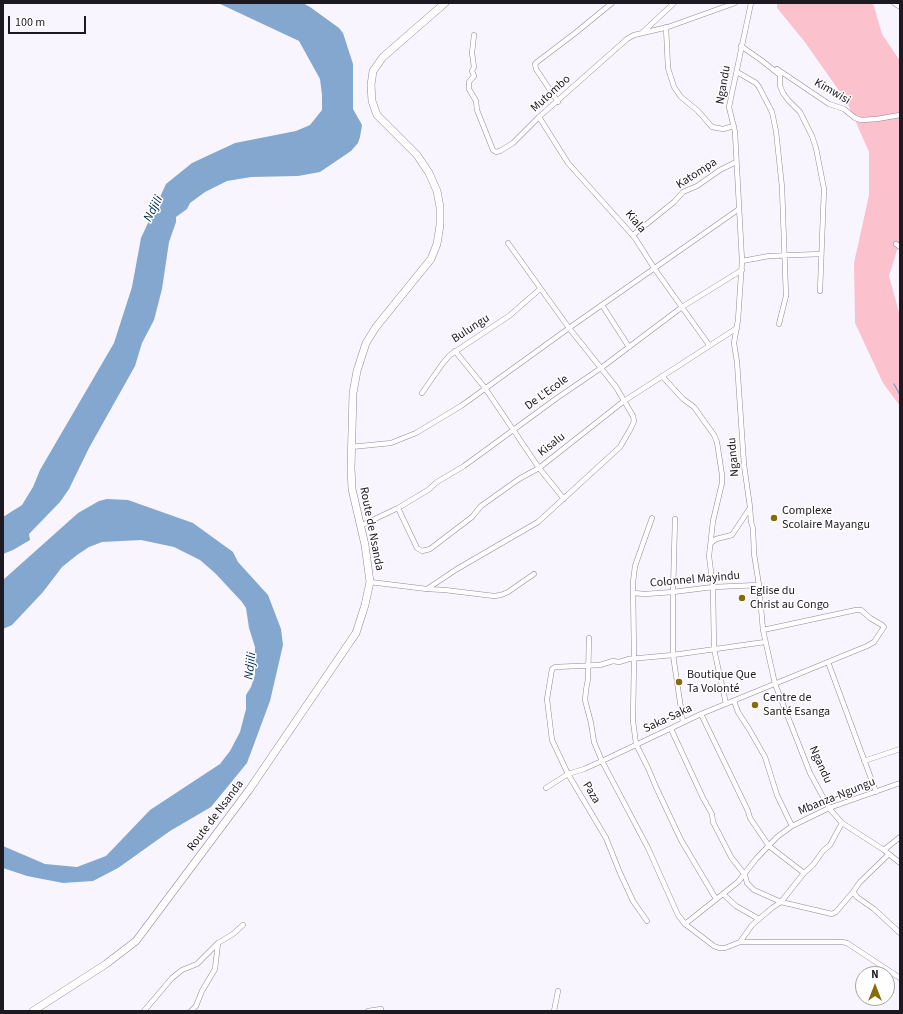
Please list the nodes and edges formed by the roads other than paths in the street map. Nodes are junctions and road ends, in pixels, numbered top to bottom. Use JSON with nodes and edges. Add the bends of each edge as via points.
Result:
{"nodes":[{"id":1,"x":445,"y":3,"type":"edge"},
{"id":2,"x":612,"y":3,"type":"edge"},
{"id":3,"x":674,"y":3,"type":"edge"},
{"id":4,"x":735,"y":3,"type":"edge"},
{"id":5,"x":751,"y":3,"type":"edge"},
{"id":6,"x":894,"y":3,"type":"edge"},
{"id":7,"x":900,"y":7,"type":"edge"},
{"id":8,"x":666,"y":27,"type":"junction"},
{"id":9,"x":642,"y":32,"type":"junction"},
{"id":10,"x":474,"y":35,"type":"dead end"},
{"id":11,"x":741,"y":46,"type":"junction"},
{"id":12,"x":761,"y":60,"type":"junction"},
{"id":13,"x":737,"y":72,"type":"junction"},
{"id":14,"x":558,"y":102,"type":"junction"},
{"id":15,"x":900,"y":116,"type":"edge"},
{"id":16,"x":539,"y":117,"type":"junction"},
{"id":17,"x":734,"y":126,"type":"junction"},
{"id":18,"x":736,"y":162,"type":"junction"},
{"id":19,"x":739,"y":209,"type":"junction"},
{"id":20,"x":633,"y":235,"type":"junction"},
{"id":21,"x":508,"y":243,"type":"dead end"},
{"id":22,"x":821,"y":254,"type":"junction"},
{"id":23,"x":785,"y":255,"type":"junction"},
{"id":24,"x":742,"y":261,"type":"junction"},
{"id":25,"x":654,"y":268,"type":"junction"},
{"id":26,"x":742,"y":270,"type":"junction"},
{"id":27,"x":540,"y":289,"type":"junction"},
{"id":28,"x":820,"y":291,"type":"dead end"},
{"id":29,"x":602,"y":305,"type":"junction"},
{"id":30,"x":682,"y":307,"type":"junction"},
{"id":31,"x":779,"y":324,"type":"dead end"},
{"id":32,"x":569,"y":328,"type":"junction"},
{"id":33,"x":737,"y":328,"type":"junction"},
{"id":34,"x":709,"y":345,"type":"junction"},
{"id":35,"x":629,"y":347,"type":"junction"},
{"id":36,"x":455,"y":351,"type":"junction"},
{"id":37,"x":600,"y":368,"type":"junction"},
{"id":38,"x":662,"y":376,"type":"junction"},
{"id":39,"x":485,"y":388,"type":"junction"},
{"id":40,"x":422,"y":393,"type":"dead end"},
{"id":41,"x":624,"y":401,"type":"junction"},
{"id":42,"x":514,"y":430,"type":"junction"},
{"id":43,"x":351,"y":447,"type":"junction"},
{"id":44,"x":539,"y":468,"type":"junction"},
{"id":45,"x":564,"y":499,"type":"junction"},
{"id":46,"x":398,"y":508,"type":"junction"},
{"id":47,"x":750,"y":508,"type":"junction"},
{"id":48,"x":652,"y":518,"type":"dead end"},
{"id":49,"x":675,"y":519,"type":"dead end"},
{"id":50,"x":360,"y":526,"type":"junction"},
{"id":51,"x":711,"y":543,"type":"junction"},
{"id":52,"x":534,"y":574,"type":"dead end"},
{"id":53,"x":370,"y":582,"type":"junction"},
{"id":54,"x":759,"y":585,"type":"junction"},
{"id":55,"x":713,"y":587,"type":"junction"},
{"id":56,"x":427,"y":589,"type":"junction"},
{"id":57,"x":673,"y":592,"type":"junction"},
{"id":58,"x":633,"y":593,"type":"junction"},
{"id":59,"x":762,"y":630,"type":"junction"},
{"id":60,"x":589,"y":638,"type":"dead end"},
{"id":61,"x":765,"y":642,"type":"junction"},
{"id":62,"x":714,"y":649,"type":"junction"},
{"id":63,"x":673,"y":655,"type":"junction"},
{"id":64,"x":634,"y":659,"type":"junction"},
{"id":65,"x":828,"y":662,"type":"junction"},
{"id":66,"x":588,"y":665,"type":"junction"},
{"id":67,"x":775,"y":684,"type":"junction"},
{"id":68,"x":734,"y":700,"type":"junction"},
{"id":69,"x":726,"y":704,"type":"junction"},
{"id":70,"x":701,"y":714,"type":"junction"},
{"id":71,"x":683,"y":722,"type":"junction"},
{"id":72,"x":671,"y":729,"type":"junction"},
{"id":73,"x":636,"y":744,"type":"junction"},
{"id":74,"x":900,"y":749,"type":"edge"},
{"id":75,"x":602,"y":761,"type":"junction"},
{"id":76,"x":864,"y":761,"type":"junction"},
{"id":77,"x":568,"y":774,"type":"junction"},
{"id":78,"x":900,"y":783,"type":"edge"},
{"id":79,"x":546,"y":788,"type":"dead end"},
{"id":80,"x":876,"y":792,"type":"junction"},
{"id":81,"x":829,"y":808,"type":"junction"},
{"id":82,"x":842,"y":823,"type":"junction"},
{"id":83,"x":792,"y":826,"type":"junction"},
{"id":84,"x":900,"y":837,"type":"edge"},
{"id":85,"x":769,"y":846,"type":"junction"},
{"id":86,"x":884,"y":850,"type":"junction"},
{"id":87,"x":889,"y":854,"type":"junction"},
{"id":88,"x":900,"y":863,"type":"edge"},
{"id":89,"x":804,"y":873,"type":"junction"},
{"id":90,"x":745,"y":875,"type":"junction"},
{"id":91,"x":853,"y":892,"type":"junction"},
{"id":92,"x":723,"y":894,"type":"junction"},
{"id":93,"x":716,"y":899,"type":"junction"},
{"id":94,"x":781,"y":902,"type":"junction"},
{"id":95,"x":759,"y":918,"type":"junction"},
{"id":96,"x":647,"y":921,"type":"dead end"},
{"id":97,"x":686,"y":924,"type":"junction"},
{"id":98,"x":243,"y":925,"type":"dead end"},
{"id":99,"x":900,"y":933,"type":"edge"},
{"id":100,"x":740,"y":942,"type":"junction"},
{"id":101,"x":218,"y":943,"type":"junction"},
{"id":102,"x":900,"y":978,"type":"edge"},
{"id":103,"x":558,"y":991,"type":"dead end"},
{"id":104,"x":381,"y":1009,"type":"dead end"},
{"id":105,"x":33,"y":1011,"type":"edge"},
{"id":106,"x":144,"y":1011,"type":"edge"},
{"id":107,"x":191,"y":1011,"type":"edge"},
{"id":108,"x":368,"y":1011,"type":"edge"},
{"id":109,"x":554,"y":1011,"type":"edge"}],
"edges":[{"from":1,"to":43,"type":"street","name":"Route de Nsanda","via":[[383,57],[373,71],[372,101],[377,115],[417,155],[429,173],[437,191],[440,225],[438,244],[431,259],[366,343],[353,393]]},
{"from":2,"to":14,"type":"street","via":[[535,64]]},
{"from":3,"to":9,"type":"street"},
{"from":4,"to":8,"type":"street","name":"Mutombo"},
{"from":5,"to":11,"type":"street","name":"Ngandu"},
{"from":6,"to":7,"type":"street"},
{"from":8,"to":9,"type":"street","name":"Mutombo"},
{"from":8,"to":17,"type":"street","via":[[668,68],[674,87],[712,127],[723,129]]},
{"from":9,"to":14,"type":"street","name":"Mutombo","via":[[627,38]]},
{"from":10,"to":16,"type":"street","name":"Mutombo","via":[[474,76],[469,82],[469,89],[476,101],[477,110],[493,150],[500,151],[513,143]]},
{"from":11,"to":12,"type":"street"},
{"from":11,"to":13,"type":"street","name":"Ngandu"},
{"from":12,"to":15,"type":"street","name":"Kimwisi","via":[[855,118],[861,120]]},
{"from":12,"to":22,"type":"street","via":[[780,75],[783,93],[803,116],[816,148],[824,193]]},
{"from":13,"to":17,"type":"street","name":"Ngandu","via":[[729,107]]},
{"from":13,"to":23,"type":"street","via":[[759,86],[772,112],[781,167]]},
{"from":14,"to":16,"type":"street","name":"Mutombo"},
{"from":16,"to":20,"type":"street","name":"Kiala","via":[[568,164]]},
{"from":17,"to":18,"type":"street","name":"Ngandu"},
{"from":18,"to":19,"type":"street","name":"Ngandu"},
{"from":18,"to":20,"type":"street","name":"Katompa","via":[[683,192]]},
{"from":19,"to":24,"type":"street","name":"Ngandu"},
{"from":19,"to":25,"type":"street"},
{"from":20,"to":25,"type":"street","name":"Kiala"},
{"from":21,"to":27,"type":"street"},
{"from":22,"to":23,"type":"street"},
{"from":22,"to":28,"type":"street"},
{"from":23,"to":24,"type":"street"},
{"from":23,"to":31,"type":"street","via":[[786,296]]},
{"from":24,"to":26,"type":"street","name":"Ngandu"},
{"from":25,"to":29,"type":"street"},
{"from":25,"to":30,"type":"street","name":"Kiala"},
{"from":26,"to":30,"type":"street","name":"De L'Ecole"},
{"from":26,"to":33,"type":"street","name":"Ngandu"},
{"from":27,"to":32,"type":"street"},
{"from":27,"to":36,"type":"street","name":"Bulungu","via":[[509,316]]},
{"from":29,"to":32,"type":"street"},
{"from":29,"to":35,"type":"street"},
{"from":30,"to":34,"type":"street","name":"Kiala"},
{"from":30,"to":35,"type":"street","name":"De L'Ecole"},
{"from":32,"to":37,"type":"street"},
{"from":32,"to":39,"type":"street"},
{"from":33,"to":34,"type":"street","name":"Kisalu"},
{"from":33,"to":47,"type":"street","name":"Ngandu","via":[[734,343]]},
{"from":34,"to":38,"type":"street","name":"Kisalu"},
{"from":35,"to":37,"type":"street","name":"De L'Ecole"},
{"from":36,"to":39,"type":"street"},
{"from":36,"to":40,"type":"street","name":"Bulungu","via":[[443,363]]},
{"from":37,"to":41,"type":"street"},
{"from":37,"to":42,"type":"street","name":"De L'Ecole"},
{"from":38,"to":41,"type":"street","name":"Kisalu"},
{"from":38,"to":51,"type":"street","via":[[694,407],[717,442],[722,483]]},
{"from":39,"to":42,"type":"street"},
{"from":39,"to":43,"type":"street","via":[[416,433],[391,443]]},
{"from":41,"to":44,"type":"street","name":"Kisalu"},
{"from":41,"to":45,"type":"street","via":[[634,416],[634,421],[620,447]]},
{"from":42,"to":44,"type":"street"},
{"from":42,"to":46,"type":"street","name":"De L'Ecole"},
{"from":43,"to":50,"type":"street","name":"Route de Nsanda","via":[[352,489]]},
{"from":44,"to":45,"type":"street"},
{"from":44,"to":46,"type":"street","name":"Kisalu","via":[[481,506],[472,517],[427,550],[417,548]]},
{"from":45,"to":56,"type":"street","via":[[538,522]]},
{"from":46,"to":50,"type":"street","name":"De L'Ecole"},
{"from":47,"to":51,"type":"street","via":[[732,535],[716,538]]},
{"from":47,"to":54,"type":"street","name":"Ngandu"},
{"from":48,"to":58,"type":"street","via":[[634,566]]},
{"from":49,"to":57,"type":"street"},
{"from":50,"to":53,"type":"street","name":"Route de Nsanda"},
{"from":51,"to":55,"type":"street","via":[[709,556]]},
{"from":52,"to":56,"type":"street","via":[[508,592],[494,596]]},
{"from":53,"to":56,"type":"street"},
{"from":53,"to":105,"type":"street","name":"Route de Nsanda","via":[[356,633],[334,667],[249,790],[136,941],[106,964]]},
{"from":54,"to":55,"type":"street","name":"Colonnel Mayindu"},
{"from":54,"to":59,"type":"street","name":"Ngandu"},
{"from":55,"to":57,"type":"street","name":"Colonnel Mayindu"},
{"from":55,"to":62,"type":"street"},
{"from":57,"to":58,"type":"street","name":"Colonnel Mayindu"},
{"from":57,"to":63,"type":"street"},
{"from":58,"to":64,"type":"street"},
{"from":59,"to":61,"type":"street","name":"Ngandu"},
{"from":59,"to":65,"type":"street","name":"Saka-Saka","via":[[856,610],[861,610],[884,627],[874,642]]},
{"from":60,"to":66,"type":"street"},
{"from":61,"to":62,"type":"street"},
{"from":61,"to":67,"type":"street","name":"Ngandu"},
{"from":62,"to":63,"type":"street"},
{"from":62,"to":69,"type":"street"},
{"from":63,"to":64,"type":"street"},
{"from":63,"to":71,"type":"street"},
{"from":64,"to":66,"type":"street"},
{"from":64,"to":73,"type":"street","via":[[633,721]]},
{"from":65,"to":67,"type":"street","name":"Saka-Saka"},
{"from":65,"to":76,"type":"street"},
{"from":66,"to":75,"type":"street","via":[[585,700],[594,742]]},
{"from":66,"to":77,"type":"street","name":"Paza","via":[[552,669],[547,699],[551,737]]},
{"from":67,"to":68,"type":"street","name":"Saka-Saka"},
{"from":67,"to":81,"type":"street","name":"Ngandu","via":[[810,773]]},
{"from":68,"to":69,"type":"street","name":"Saka-Saka"},
{"from":68,"to":83,"type":"street","via":[[738,712],[765,756],[777,795]]},
{"from":69,"to":70,"type":"street","name":"Saka-Saka"},
{"from":70,"to":71,"type":"street","name":"Saka-Saka"},
{"from":70,"to":85,"type":"street","via":[[750,818]]},
{"from":71,"to":72,"type":"street","name":"Saka-Saka"},
{"from":72,"to":73,"type":"street","name":"Saka-Saka"},
{"from":72,"to":90,"type":"street","via":[[712,814],[713,822],[731,857]]},
{"from":73,"to":75,"type":"street","name":"Saka-Saka"},
{"from":73,"to":93,"type":"street","via":[[681,840]]},
{"from":74,"to":76,"type":"street"},
{"from":75,"to":77,"type":"street","name":"Saka-Saka"},
{"from":75,"to":97,"type":"street","via":[[648,848],[678,915]]},
{"from":76,"to":80,"type":"street"},
{"from":77,"to":79,"type":"street","name":"Saka-Saka"},
{"from":77,"to":96,"type":"street","name":"Paza","via":[[606,838],[633,901]]},
{"from":78,"to":80,"type":"street","name":"Mbanza-Ngungu"},
{"from":80,"to":81,"type":"street","name":"Mbanza-Ngungu"},
{"from":81,"to":82,"type":"street","name":"Ngandu"},
{"from":81,"to":83,"type":"street","name":"Mbanza-Ngungu"},
{"from":82,"to":86,"type":"street","name":"Ngandu"},
{"from":82,"to":89,"type":"street","via":[[830,844]]},
{"from":83,"to":85,"type":"street","name":"Mbanza-Ngungu"},
{"from":84,"to":86,"type":"street"},
{"from":85,"to":89,"type":"street"},
{"from":85,"to":90,"type":"street","name":"Mbanza-Ngungu"},
{"from":86,"to":87,"type":"street","name":"Ngandu"},
{"from":87,"to":88,"type":"street","name":"Ngandu"},
{"from":87,"to":91,"type":"street"},
{"from":89,"to":94,"type":"street"},
{"from":90,"to":92,"type":"street","name":"Mbanza-Ngungu"},
{"from":90,"to":94,"type":"street","via":[[747,883],[754,890]]},
{"from":91,"to":94,"type":"street","via":[[832,914]]},
{"from":91,"to":99,"type":"street"},
{"from":92,"to":93,"type":"street","name":"Mbanza-Ngungu"},
{"from":92,"to":95,"type":"street","via":[[736,906]]},
{"from":93,"to":97,"type":"street","name":"Mbanza-Ngungu"},
{"from":94,"to":95,"type":"street"},
{"from":95,"to":100,"type":"street"},
{"from":97,"to":100,"type":"street","via":[[719,948]]},
{"from":98,"to":101,"type":"street"},
{"from":100,"to":102,"type":"street","via":[[842,942],[851,945]]},
{"from":101,"to":106,"type":"street","via":[[196,964],[172,978]]},
{"from":101,"to":107,"type":"street","via":[[215,969]]},
{"from":103,"to":109,"type":"street"},
{"from":104,"to":108,"type":"street"}]}
